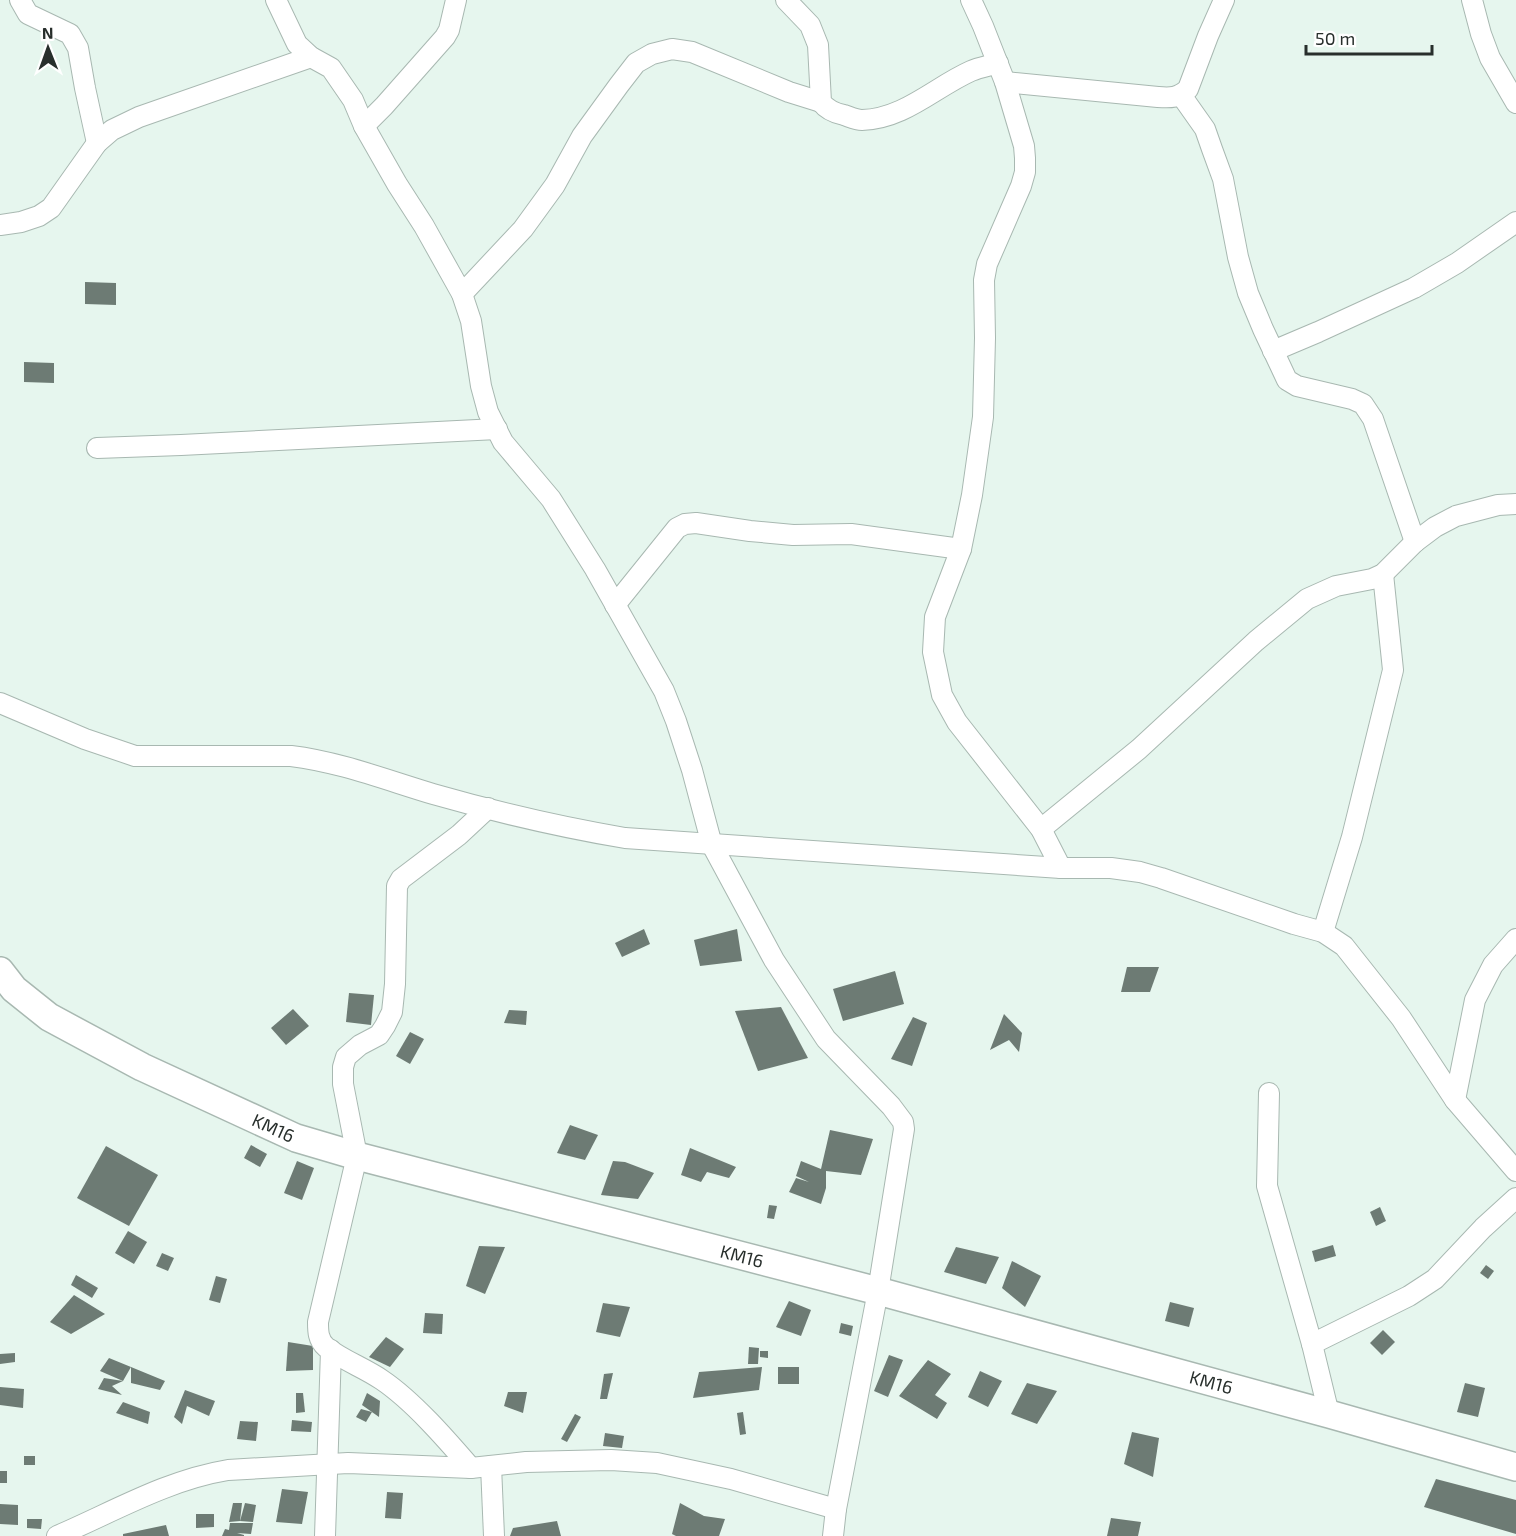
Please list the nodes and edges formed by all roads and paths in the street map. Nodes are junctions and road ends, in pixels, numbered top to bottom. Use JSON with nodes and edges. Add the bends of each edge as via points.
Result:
{"nodes":[{"id":1,"x":20,"y":0,"type":"edge"},
{"id":2,"x":276,"y":0,"type":"edge"},
{"id":3,"x":456,"y":0,"type":"edge"},
{"id":4,"x":786,"y":0,"type":"edge"},
{"id":5,"x":971,"y":0,"type":"edge"},
{"id":6,"x":1224,"y":0,"type":"edge"},
{"id":7,"x":1472,"y":0,"type":"edge"},
{"id":8,"x":311,"y":57,"type":"junction"},
{"id":9,"x":998,"y":63,"type":"junction"},
{"id":10,"x":1005,"y":82,"type":"junction"},
{"id":11,"x":1181,"y":95,"type":"junction"},
{"id":12,"x":821,"y":102,"type":"junction"},
{"id":13,"x":1516,"y":103,"type":"edge"},
{"id":14,"x":364,"y":126,"type":"junction"},
{"id":15,"x":97,"y":143,"type":"junction"},
{"id":16,"x":1516,"y":222,"type":"edge"},
{"id":17,"x":0,"y":225,"type":"edge"},
{"id":18,"x":462,"y":294,"type":"junction"},
{"id":19,"x":1273,"y":351,"type":"junction"},
{"id":20,"x":497,"y":429,"type":"junction"},
{"id":21,"x":97,"y":448,"type":"dead end"},
{"id":22,"x":1516,"y":504,"type":"edge"},
{"id":23,"x":1415,"y":543,"type":"junction"},
{"id":24,"x":961,"y":549,"type":"junction"},
{"id":25,"x":1383,"y":574,"type":"junction"},
{"id":26,"x":615,"y":605,"type":"junction"},
{"id":27,"x":0,"y":703,"type":"edge"},
{"id":28,"x":488,"y":808,"type":"junction"},
{"id":29,"x":1041,"y":829,"type":"junction"},
{"id":30,"x":712,"y":845,"type":"junction"},
{"id":31,"x":1060,"y":868,"type":"junction"},
{"id":32,"x":1323,"y":932,"type":"junction"},
{"id":33,"x":1516,"y":939,"type":"edge"},
{"id":34,"x":0,"y":971,"type":"edge"},
{"id":35,"x":1269,"y":1093,"type":"dead end"},
{"id":36,"x":1455,"y":1100,"type":"junction"},
{"id":37,"x":357,"y":1156,"type":"junction"},
{"id":38,"x":1516,"y":1171,"type":"edge"},
{"id":39,"x":1516,"y":1198,"type":"edge"},
{"id":40,"x":878,"y":1291,"type":"junction"},
{"id":41,"x":1312,"y":1344,"type":"junction"},
{"id":42,"x":331,"y":1350,"type":"junction"},
{"id":43,"x":1329,"y":1414,"type":"junction"},
{"id":44,"x":327,"y":1464,"type":"junction"},
{"id":45,"x":491,"y":1466,"type":"junction"},
{"id":46,"x":1516,"y":1467,"type":"edge"},
{"id":47,"x":471,"y":1468,"type":"junction"},
{"id":48,"x":836,"y":1509,"type":"junction"},
{"id":49,"x":57,"y":1536,"type":"edge"},
{"id":50,"x":325,"y":1536,"type":"edge"},
{"id":51,"x":494,"y":1536,"type":"edge"},
{"id":52,"x":832,"y":1536,"type":"edge"}],
"edges":[{"from":1,"to":15,"type":"street","via":[[28,14],[70,34],[78,48]]},
{"from":2,"to":8,"type":"street","via":[[297,44]]},
{"from":3,"to":14,"type":"street","via":[[445,37]]},
{"from":4,"to":12,"type":"street","via":[[810,25],[818,45]]},
{"from":5,"to":9,"type":"street"},
{"from":6,"to":11,"type":"street","via":[[1188,89]]},
{"from":7,"to":13,"type":"street","via":[[1490,58]]},
{"from":8,"to":14,"type":"street","via":[[331,68],[353,100]]},
{"from":8,"to":15,"type":"street","via":[[139,117],[112,130]]},
{"from":9,"to":10,"type":"street"},
{"from":9,"to":12,"type":"street","via":[[974,69],[888,115],[861,120],[836,113]]},
{"from":10,"to":11,"type":"street","via":[[1170,98]]},
{"from":10,"to":24,"type":"street","via":[[1024,146],[1025,172],[984,280],[983,417]]},
{"from":11,"to":19,"type":"street","via":[[1205,129],[1223,179],[1238,257]]},
{"from":12,"to":18,"type":"street","via":[[692,52],[652,54],[636,63],[613,93],[523,229]]},
{"from":14,"to":18,"type":"street"},
{"from":15,"to":17,"type":"street","via":[[51,208],[21,222]]},
{"from":16,"to":19,"type":"street","via":[[1414,288]]},
{"from":18,"to":20,"type":"street","via":[[471,321],[481,386]]},
{"from":19,"to":23,"type":"street","via":[[1287,380],[1297,386],[1362,404],[1373,419]]},
{"from":20,"to":21,"type":"street"},
{"from":20,"to":26,"type":"street","via":[[503,442],[551,500]]},
{"from":22,"to":23,"type":"street","via":[[1456,516]]},
{"from":23,"to":25,"type":"street"},
{"from":24,"to":26,"type":"street","via":[[851,534],[793,535],[696,522],[677,528]]},
{"from":24,"to":29,"type":"street","via":[[934,617],[933,652],[942,695],[957,722]]},
{"from":25,"to":29,"type":"street","via":[[1336,586],[1307,599],[1139,749]]},
{"from":25,"to":32,"type":"street","via":[[1393,670],[1352,837]]},
{"from":26,"to":30,"type":"street","via":[[664,691],[692,770]]},
{"from":27,"to":28,"type":"street","via":[[135,756],[308,758]]},
{"from":28,"to":30,"type":"street","via":[[625,838]]},
{"from":28,"to":37,"type":"street","via":[[397,886],[392,1012],[379,1035],[346,1057],[343,1067]]},
{"from":29,"to":31,"type":"street"},
{"from":30,"to":31,"type":"street"},
{"from":30,"to":40,"type":"street","via":[[774,960],[826,1039],[903,1122]]},
{"from":31,"to":32,"type":"street","via":[[1140,872]]},
{"from":32,"to":36,"type":"street","via":[[1344,946],[1394,1009]]},
{"from":33,"to":36,"type":"street","via":[[1493,965],[1475,1000]]},
{"from":34,"to":37,"type":"street","name":"KM16","via":[[14,989],[49,1017],[142,1067],[296,1138]]},
{"from":35,"to":41,"type":"street","via":[[1267,1186]]},
{"from":36,"to":38,"type":"street"},
{"from":37,"to":40,"type":"street","name":"KM16"},
{"from":37,"to":42,"type":"street","via":[[318,1322],[318,1336]]},
{"from":39,"to":41,"type":"street","via":[[1435,1279]]},
{"from":40,"to":43,"type":"street","name":"KM16"},
{"from":40,"to":48,"type":"street"},
{"from":41,"to":43,"type":"street"},
{"from":42,"to":44,"type":"street"},
{"from":42,"to":47,"type":"street","via":[[382,1379],[406,1399]]},
{"from":43,"to":46,"type":"street","name":"KM16"},
{"from":44,"to":47,"type":"street"},
{"from":44,"to":49,"type":"street","via":[[208,1473],[157,1490]]},
{"from":44,"to":50,"type":"street"},
{"from":45,"to":47,"type":"street"},
{"from":45,"to":48,"type":"street","via":[[611,1460],[657,1463]]},
{"from":45,"to":51,"type":"street"},
{"from":48,"to":52,"type":"street"}]}
